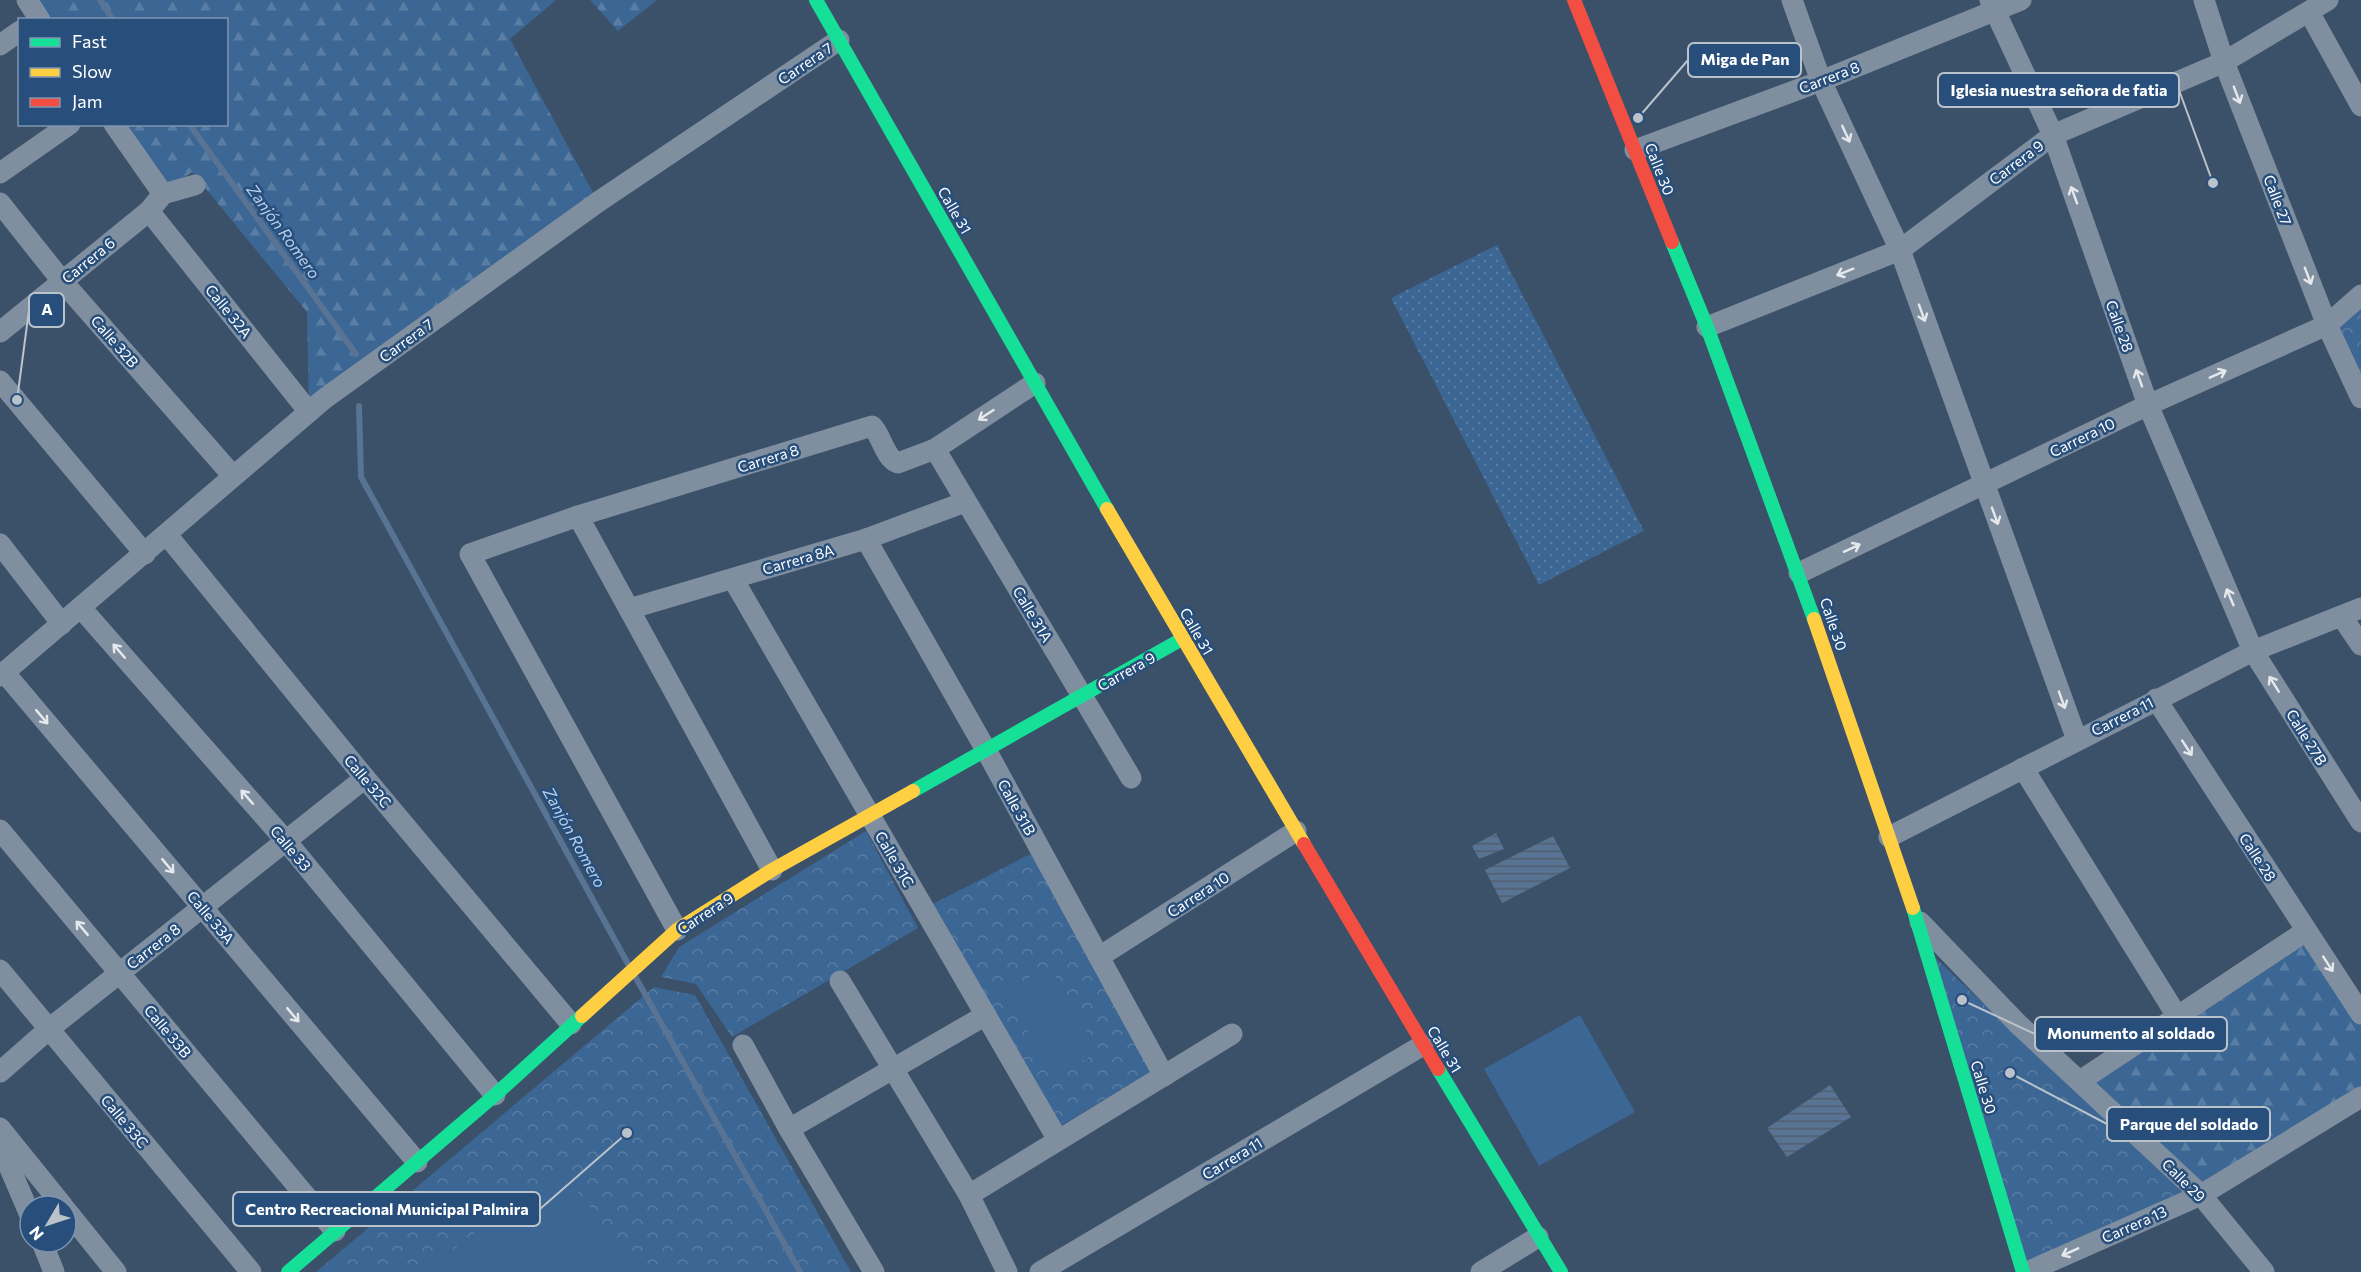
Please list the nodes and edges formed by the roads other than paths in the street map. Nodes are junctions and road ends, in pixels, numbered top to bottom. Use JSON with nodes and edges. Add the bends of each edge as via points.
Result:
{"nodes":[{"id":1,"x":816,"y":0,"type":"edge"},
{"id":2,"x":1574,"y":0,"type":"edge"},
{"id":3,"x":1792,"y":0,"type":"edge"},
{"id":4,"x":2021,"y":0,"type":"edge"},
{"id":5,"x":2204,"y":0,"type":"edge"},
{"id":6,"x":2328,"y":0,"type":"edge"},
{"id":7,"x":1992,"y":6,"type":"edge"},
{"id":8,"x":2309,"y":12,"type":"junction"},
{"id":9,"x":18,"y":32,"type":"edge"},
{"id":10,"x":839,"y":40,"type":"junction"},
{"id":11,"x":0,"y":45,"type":"edge"},
{"id":12,"x":2224,"y":62,"type":"junction"},
{"id":13,"x":1821,"y":81,"type":"junction"},
{"id":14,"x":2361,"y":106,"type":"edge"},
{"id":15,"x":67,"y":126,"type":"edge"},
{"id":16,"x":115,"y":126,"type":"edge"},
{"id":17,"x":2053,"y":135,"type":"junction"},
{"id":18,"x":1635,"y":150,"type":"junction"},
{"id":19,"x":0,"y":173,"type":"edge"},
{"id":20,"x":195,"y":186,"type":"dead end"},
{"id":21,"x":163,"y":194,"type":"junction"},
{"id":22,"x":2,"y":209,"type":"edge"},
{"id":23,"x":148,"y":211,"type":"junction"},
{"id":24,"x":1900,"y":250,"type":"junction"},
{"id":25,"x":62,"y":281,"type":"junction"},
{"id":26,"x":2361,"y":295,"type":"edge"},
{"id":27,"x":2327,"y":325,"type":"junction"},
{"id":28,"x":1707,"y":327,"type":"junction"},
{"id":29,"x":0,"y":332,"type":"edge"},
{"id":30,"x":0,"y":381,"type":"edge"},
{"id":31,"x":1035,"y":383,"type":"junction"},
{"id":32,"x":2361,"y":398,"type":"edge"},
{"id":33,"x":2148,"y":405,"type":"junction"},
{"id":34,"x":309,"y":412,"type":"junction"},
{"id":35,"x":935,"y":449,"type":"junction"},
{"id":36,"x":233,"y":476,"type":"junction"},
{"id":37,"x":1983,"y":485,"type":"junction"},
{"id":38,"x":965,"y":502,"type":"junction"},
{"id":39,"x":578,"y":516,"type":"junction"},
{"id":40,"x":167,"y":535,"type":"junction"},
{"id":41,"x":867,"y":539,"type":"junction"},
{"id":42,"x":0,"y":544,"type":"edge"},
{"id":43,"x":145,"y":554,"type":"junction"},
{"id":44,"x":1799,"y":573,"type":"junction"},
{"id":45,"x":733,"y":579,"type":"junction"},
{"id":46,"x":81,"y":608,"type":"junction"},
{"id":47,"x":2361,"y":608,"type":"edge"},
{"id":48,"x":629,"y":609,"type":"junction"},
{"id":49,"x":2342,"y":617,"type":"junction"},
{"id":50,"x":62,"y":624,"type":"junction"},
{"id":51,"x":1182,"y":639,"type":"junction"},
{"id":52,"x":2361,"y":645,"type":"edge"},
{"id":53,"x":2253,"y":651,"type":"junction"},
{"id":54,"x":2,"y":674,"type":"edge"},
{"id":55,"x":1082,"y":695,"type":"junction"},
{"id":56,"x":2156,"y":699,"type":"junction"},
{"id":57,"x":2077,"y":740,"type":"junction"},
{"id":58,"x":986,"y":750,"type":"junction"},
{"id":59,"x":2022,"y":768,"type":"junction"},
{"id":60,"x":365,"y":778,"type":"junction"},
{"id":61,"x":1131,"y":778,"type":"dead end"},
{"id":62,"x":870,"y":815,"type":"junction"},
{"id":63,"x":2361,"y":822,"type":"edge"},
{"id":64,"x":0,"y":830,"type":"edge"},
{"id":65,"x":1296,"y":831,"type":"junction"},
{"id":66,"x":1889,"y":837,"type":"junction"},
{"id":67,"x":286,"y":841,"type":"junction"},
{"id":68,"x":772,"y":870,"type":"junction"},
{"id":69,"x":202,"y":907,"type":"junction"},
{"id":70,"x":1916,"y":918,"type":"junction"},
{"id":71,"x":677,"y":930,"type":"junction"},
{"id":72,"x":2306,"y":930,"type":"junction"},
{"id":73,"x":1099,"y":957,"type":"junction"},
{"id":74,"x":0,"y":970,"type":"edge"},
{"id":75,"x":119,"y":973,"type":"junction"},
{"id":76,"x":840,"y":981,"type":"dead end"},
{"id":77,"x":2361,"y":1014,"type":"edge"},
{"id":78,"x":986,"y":1015,"type":"junction"},
{"id":79,"x":2177,"y":1016,"type":"junction"},
{"id":80,"x":571,"y":1024,"type":"junction"},
{"id":81,"x":49,"y":1029,"type":"junction"},
{"id":82,"x":1232,"y":1034,"type":"dead end"},
{"id":83,"x":743,"y":1045,"type":"dead end"},
{"id":84,"x":1423,"y":1045,"type":"junction"},
{"id":85,"x":893,"y":1069,"type":"junction"},
{"id":86,"x":0,"y":1072,"type":"edge"},
{"id":87,"x":1164,"y":1076,"type":"junction"},
{"id":88,"x":2080,"y":1081,"type":"junction"},
{"id":89,"x":495,"y":1095,"type":"junction"},
{"id":90,"x":2361,"y":1097,"type":"edge"},
{"id":91,"x":0,"y":1128,"type":"edge"},
{"id":92,"x":789,"y":1129,"type":"junction"},
{"id":93,"x":1058,"y":1140,"type":"junction"},
{"id":94,"x":0,"y":1144,"type":"edge"},
{"id":95,"x":417,"y":1162,"type":"junction"},
{"id":96,"x":21,"y":1194,"type":"edge"},
{"id":97,"x":53,"y":1194,"type":"edge"},
{"id":98,"x":969,"y":1195,"type":"junction"},
{"id":99,"x":2201,"y":1195,"type":"junction"},
{"id":100,"x":78,"y":1225,"type":"edge"},
{"id":101,"x":335,"y":1232,"type":"junction"},
{"id":102,"x":1539,"y":1237,"type":"junction"},
{"id":103,"x":47,"y":1254,"type":"edge"},
{"id":104,"x":54,"y":1272,"type":"edge"},
{"id":105,"x":116,"y":1272,"type":"edge"},
{"id":106,"x":251,"y":1272,"type":"edge"},
{"id":107,"x":288,"y":1272,"type":"edge"},
{"id":108,"x":874,"y":1272,"type":"edge"},
{"id":109,"x":1007,"y":1272,"type":"edge"},
{"id":110,"x":1040,"y":1272,"type":"edge"},
{"id":111,"x":1481,"y":1272,"type":"edge"},
{"id":112,"x":1561,"y":1272,"type":"edge"},
{"id":113,"x":2025,"y":1272,"type":"edge"},
{"id":114,"x":2264,"y":1272,"type":"edge"}],
"edges":[{"from":1,"to":10,"type":"street","name":"Calle 31"},
{"from":2,"to":18,"type":"street","name":"Calle 30"},
{"from":3,"to":13,"type":"street"},
{"from":4,"to":7,"type":"street","name":"Carrera 8"},
{"from":5,"to":12,"type":"street","name":"Calle 27"},
{"from":6,"to":8,"type":"street","name":"Carrera 9"},
{"from":7,"to":13,"type":"street","name":"Carrera 8"},
{"from":7,"to":17,"type":"street","name":"Calle 28"},
{"from":8,"to":12,"type":"street","name":"Carrera 9"},
{"from":8,"to":14,"type":"street"},
{"from":9,"to":11,"type":"street"},
{"from":10,"to":31,"type":"street","name":"Calle 31"},
{"from":10,"to":34,"type":"street","name":"Carrera 7","via":[[598,202]]},
{"from":12,"to":17,"type":"street","name":"Carrera 9"},
{"from":12,"to":27,"type":"street","name":"Calle 27","one_way":true},
{"from":13,"to":18,"type":"street","name":"Carrera 8"},
{"from":13,"to":24,"type":"street","one_way":true},
{"from":15,"to":19,"type":"street"},
{"from":16,"to":21,"type":"street"},
{"from":17,"to":24,"type":"street","name":"Carrera 9"},
{"from":33,"to":17,"type":"street","name":"Calle 28","one_way":true},
{"from":18,"to":28,"type":"street","name":"Calle 30"},
{"from":20,"to":21,"type":"street"},
{"from":21,"to":23,"type":"street","name":"Carrera 6"},
{"from":22,"to":25,"type":"street","name":"Calle 32B"},
{"from":23,"to":25,"type":"street","name":"Carrera 6"},
{"from":23,"to":34,"type":"street","name":"Calle 32A"},
{"from":24,"to":28,"type":"street","name":"Carrera 9","one_way":true},
{"from":24,"to":37,"type":"street","one_way":true},
{"from":25,"to":29,"type":"street","name":"Carrera 6"},
{"from":25,"to":36,"type":"street","name":"Calle 32B"},
{"from":26,"to":27,"type":"street","name":"Carrera 10"},
{"from":27,"to":32,"type":"street","name":"Calle 27"},
{"from":33,"to":27,"type":"street","name":"Carrera 10","one_way":true},
{"from":28,"to":44,"type":"street","name":"Calle 30"},
{"from":30,"to":43,"type":"street"},
{"from":31,"to":35,"type":"street","name":"Carrera 8","one_way":true},
{"from":31,"to":51,"type":"street","name":"Calle 31"},
{"from":33,"to":37,"type":"street","name":"Carrera 10"},
{"from":53,"to":33,"type":"street","name":"Calle 28","one_way":true},
{"from":34,"to":36,"type":"street","name":"Carrera 7"},
{"from":35,"to":38,"type":"street","name":"Calle 31A"},
{"from":35,"to":39,"type":"street","name":"Carrera 8","via":[[895,462],[872,426]]},
{"from":36,"to":40,"type":"street","name":"Carrera 7"},
{"from":44,"to":37,"type":"street","name":"Carrera 10","one_way":true},
{"from":37,"to":57,"type":"street","one_way":true},
{"from":38,"to":41,"type":"street","name":"Carrera 8A"},
{"from":38,"to":55,"type":"street","name":"Calle 31A"},
{"from":39,"to":48,"type":"street"},
{"from":39,"to":71,"type":"street","name":"Carrera 8","via":[[470,554]]},
{"from":40,"to":43,"type":"street","name":"Carrera 7"},
{"from":40,"to":60,"type":"street","name":"Calle 32C"},
{"from":41,"to":45,"type":"street","name":"Carrera 8A"},
{"from":41,"to":58,"type":"street","name":"Calle 31B"},
{"from":42,"to":50,"type":"street"},
{"from":43,"to":46,"type":"street","name":"Carrera 7"},
{"from":44,"to":66,"type":"street","name":"Calle 30"},
{"from":45,"to":48,"type":"street","name":"Carrera 8A"},
{"from":45,"to":62,"type":"street","name":"Calle 31C"},
{"from":46,"to":50,"type":"street","name":"Carrera 7"},
{"from":67,"to":46,"type":"street","name":"Calle 33","one_way":true},
{"from":47,"to":49,"type":"street","name":"Carrera 11"},
{"from":48,"to":68,"type":"street"},
{"from":49,"to":52,"type":"street"},
{"from":49,"to":53,"type":"street","name":"Carrera 11"},
{"from":50,"to":54,"type":"street","name":"Carrera 7"},
{"from":51,"to":55,"type":"street","name":"Carrera 9"},
{"from":51,"to":65,"type":"street","name":"Calle 31"},
{"from":53,"to":56,"type":"street","name":"Carrera 11"},
{"from":63,"to":53,"type":"street","name":"Calle 27B","one_way":true},
{"from":54,"to":69,"type":"street","name":"Calle 33A","one_way":true},
{"from":55,"to":58,"type":"street","name":"Carrera 9"},
{"from":55,"to":61,"type":"street","name":"Calle 31A"},
{"from":56,"to":57,"type":"street","name":"Carrera 11"},
{"from":56,"to":72,"type":"street","name":"Calle 28","one_way":true},
{"from":57,"to":59,"type":"street","name":"Carrera 11"},
{"from":58,"to":62,"type":"street","name":"Carrera 9"},
{"from":58,"to":73,"type":"street","name":"Calle 31B"},
{"from":59,"to":66,"type":"street","name":"Carrera 11"},
{"from":59,"to":79,"type":"street"},
{"from":60,"to":67,"type":"street","name":"Carrera 8"},
{"from":60,"to":80,"type":"street","name":"Calle 32C"},
{"from":62,"to":68,"type":"street","name":"Carrera 9"},
{"from":62,"to":78,"type":"street","name":"Calle 31C"},
{"from":75,"to":64,"type":"street","name":"Calle 33B","one_way":true},
{"from":65,"to":73,"type":"street","name":"Carrera 10"},
{"from":65,"to":84,"type":"street","name":"Calle 31"},
{"from":66,"to":70,"type":"street","name":"Calle 30"},
{"from":67,"to":69,"type":"street","name":"Carrera 8"},
{"from":67,"to":89,"type":"street","name":"Calle 33"},
{"from":68,"to":71,"type":"street","name":"Carrera 9"},
{"from":69,"to":75,"type":"street","name":"Carrera 8"},
{"from":69,"to":95,"type":"street","name":"Calle 33A","one_way":true},
{"from":70,"to":88,"type":"street","name":"Calle 29","via":[[2017,1023]]},
{"from":70,"to":113,"type":"street","name":"Calle 30"},
{"from":71,"to":80,"type":"street","name":"Carrera 9"},
{"from":72,"to":77,"type":"street","name":"Calle 28","one_way":true},
{"from":72,"to":79,"type":"street"},
{"from":73,"to":87,"type":"street","name":"Calle 31B"},
{"from":74,"to":81,"type":"street","name":"Calle 33C"},
{"from":75,"to":81,"type":"street","name":"Carrera 8"},
{"from":75,"to":101,"type":"street","name":"Calle 33B"},
{"from":76,"to":85,"type":"street"},
{"from":78,"to":85,"type":"street"},
{"from":78,"to":93,"type":"street","name":"Calle 31C"},
{"from":79,"to":88,"type":"street"},
{"from":80,"to":89,"type":"street","name":"Carrera 9"},
{"from":81,"to":86,"type":"street","name":"Carrera 8"},
{"from":81,"to":106,"type":"street","name":"Calle 33C"},
{"from":82,"to":87,"type":"street"},
{"from":83,"to":92,"type":"street"},
{"from":84,"to":102,"type":"street","name":"Calle 31"},
{"from":84,"to":110,"type":"street","name":"Carrera 11"},
{"from":85,"to":92,"type":"street"},
{"from":85,"to":98,"type":"street"},
{"from":87,"to":93,"type":"street"},
{"from":88,"to":99,"type":"street","name":"Calle 29"},
{"from":89,"to":95,"type":"street","name":"Carrera 9"},
{"from":90,"to":99,"type":"street","name":"Carrera 13"},
{"from":91,"to":97,"type":"street"},
{"from":92,"to":108,"type":"street"},
{"from":93,"to":98,"type":"street"},
{"from":94,"to":96,"type":"street"},
{"from":95,"to":101,"type":"street","name":"Carrera 9"},
{"from":98,"to":109,"type":"street"},
{"from":99,"to":113,"type":"street","name":"Carrera 13","one_way":true},
{"from":99,"to":114,"type":"street","name":"Calle 29"},
{"from":100,"to":105,"type":"street"},
{"from":101,"to":107,"type":"street","name":"Carrera 9"},
{"from":102,"to":111,"type":"street"},
{"from":102,"to":112,"type":"street","name":"Calle 31"},
{"from":103,"to":104,"type":"street"}]}
